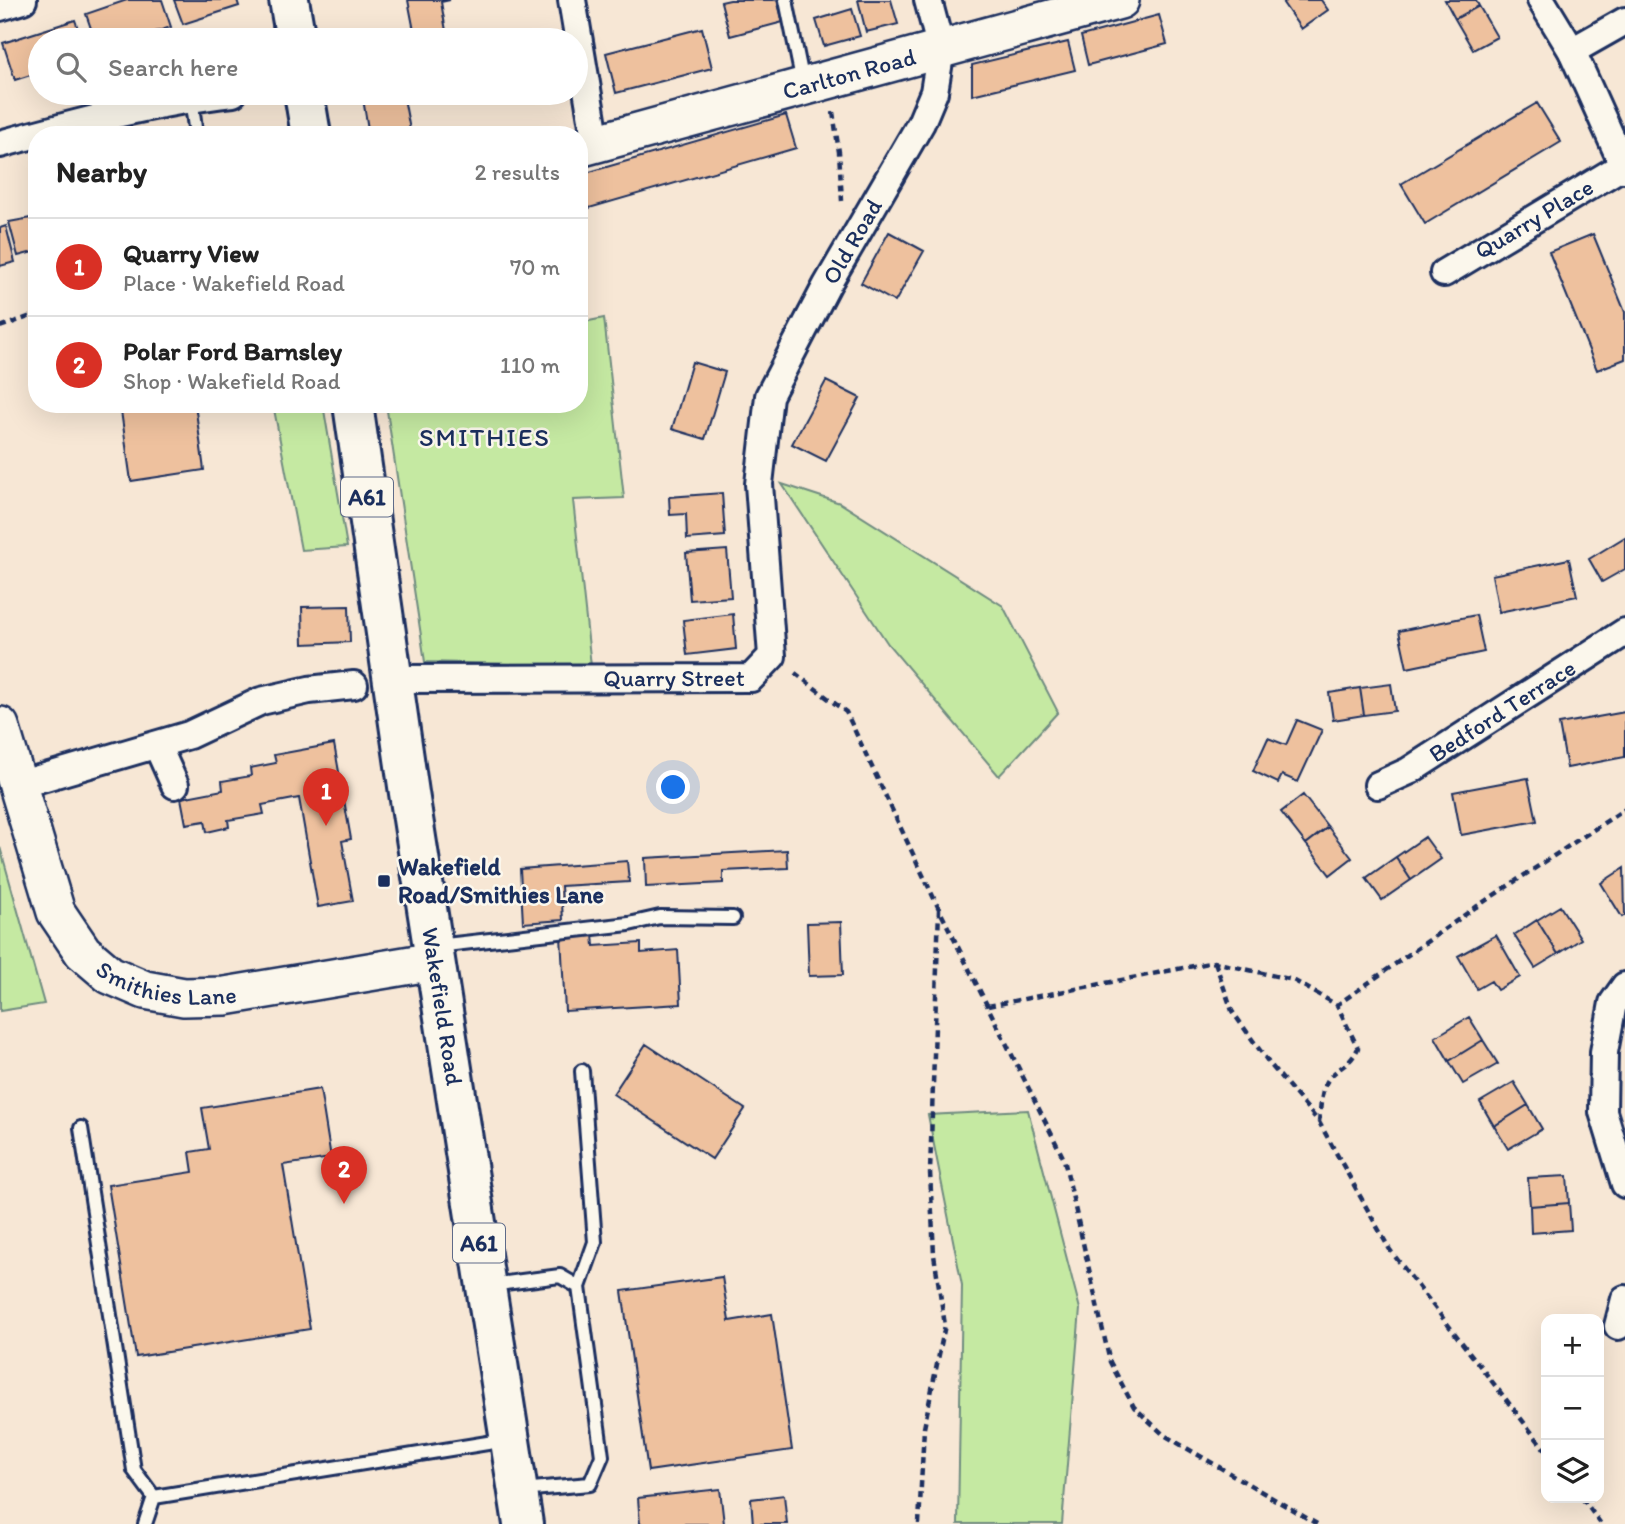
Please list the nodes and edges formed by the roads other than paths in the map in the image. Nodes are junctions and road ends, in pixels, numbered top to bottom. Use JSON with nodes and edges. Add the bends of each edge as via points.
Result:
{"nodes":[{"id":1,"x":23,"y":0,"type":"edge"},
{"id":2,"x":289,"y":0,"type":"edge"},
{"id":3,"x":572,"y":0,"type":"edge"},
{"id":4,"x":786,"y":0,"type":"edge"},
{"id":5,"x":928,"y":0,"type":"edge"},
{"id":6,"x":1120,"y":0,"type":"edge"},
{"id":7,"x":1541,"y":0,"type":"edge"},
{"id":8,"x":0,"y":7,"type":"edge"},
{"id":9,"x":1625,"y":21,"type":"edge"},
{"id":10,"x":294,"y":28,"type":"edge"},
{"id":11,"x":575,"y":28,"type":"edge"},
{"id":12,"x":942,"y":49,"type":"junction"},
{"id":13,"x":1572,"y":51,"type":"junction"},
{"id":14,"x":816,"y":83,"type":"junction"},
{"id":15,"x":158,"y":105,"type":"edge"},
{"id":16,"x":192,"y":105,"type":"edge"},
{"id":17,"x":306,"y":105,"type":"edge"},
{"id":18,"x":584,"y":105,"type":"edge"},
{"id":19,"x":66,"y":126,"type":"edge"},
{"id":20,"x":195,"y":126,"type":"edge"},
{"id":21,"x":310,"y":126,"type":"edge"},
{"id":22,"x":586,"y":126,"type":"edge"},
{"id":23,"x":28,"y":136,"type":"edge"},
{"id":24,"x":0,"y":144,"type":"edge"},
{"id":25,"x":588,"y":146,"type":"edge"},
{"id":26,"x":1624,"y":167,"type":"edge"},
{"id":27,"x":1444,"y":273,"type":"dead end"},
{"id":28,"x":355,"y":413,"type":"edge"},
{"id":29,"x":759,"y":484,"type":"joint"},
{"id":30,"x":1625,"y":632,"type":"edge"},
{"id":31,"x":394,"y":679,"type":"junction"},
{"id":32,"x":354,"y":685,"type":"dead end"},
{"id":33,"x":0,"y":726,"type":"edge"},
{"id":34,"x":157,"y":745,"type":"junction"},
{"id":35,"x":18,"y":785,"type":"junction"},
{"id":36,"x":175,"y":785,"type":"dead end"},
{"id":37,"x":1378,"y":785,"type":"dead end"},
{"id":38,"x":733,"y":918,"type":"dead end"},
{"id":39,"x":434,"y":954,"type":"junction"},
{"id":40,"x":1625,"y":986,"type":"edge"},
{"id":41,"x":582,"y":1071,"type":"dead end"},
{"id":42,"x":81,"y":1128,"type":"dead end"},
{"id":43,"x":1625,"y":1184,"type":"edge"},
{"id":44,"x":486,"y":1286,"type":"junction"},
{"id":45,"x":579,"y":1287,"type":"junction"},
{"id":46,"x":1625,"y":1299,"type":"edge"},
{"id":47,"x":1618,"y":1326,"type":"dead end"},
{"id":48,"x":509,"y":1439,"type":"junction"},
{"id":49,"x":154,"y":1497,"type":"junction"},
{"id":50,"x":520,"y":1507,"type":"edge"},
{"id":51,"x":145,"y":1524,"type":"edge"}],
"edges":[{"from":1,"to":8,"type":"street"},
{"from":2,"to":10,"type":"main road"},
{"from":3,"to":11,"type":"street"},
{"from":4,"to":14,"type":"lane"},
{"from":5,"to":12,"type":"street","name":"Old Road"},
{"from":6,"to":12,"type":"street","name":"Carlton Road"},
{"from":7,"to":13,"type":"street"},
{"from":9,"to":13,"type":"street"},
{"from":12,"to":14,"type":"street","name":"Carlton Road"},
{"from":12,"to":29,"type":"street","name":"Old Road","via":[[934,92],[921,123],[769,396]]},
{"from":13,"to":26,"type":"street"},
{"from":14,"to":25,"type":"street","name":"Carlton Road"},
{"from":15,"to":19,"type":"street"},
{"from":16,"to":20,"type":"lane"},
{"from":17,"to":21,"type":"main road"},
{"from":18,"to":22,"type":"street"},
{"from":23,"to":24,"type":"street"},
{"from":26,"to":27,"type":"street","name":"Quarry Place"},
{"from":28,"to":31,"type":"main road","name":"Wakefield Road","number":"A61"},
{"from":29,"to":31,"type":"street","name":"Quarry Street","via":[[772,656],[751,678]]},
{"from":30,"to":37,"type":"street","name":"Bedford Terrace","via":[[1409,771]]},
{"from":31,"to":39,"type":"main road","name":"Wakefield Road","number":"A61"},
{"from":32,"to":34,"type":"street","via":[[261,701]]},
{"from":33,"to":35,"type":"street","name":"Smithies Lane"},
{"from":34,"to":35,"type":"street"},
{"from":34,"to":36,"type":"street"},
{"from":35,"to":39,"type":"street","name":"Smithies Lane","via":[[57,912],[83,952],[110,975],[145,990],[184,997],[225,996]]},
{"from":38,"to":39,"type":"lane","via":[[660,917]]},
{"from":39,"to":44,"type":"main road","name":"Wakefield Road","number":"A61"},
{"from":40,"to":43,"type":"street","via":[[1613,1003],[1604,1052],[1603,1112]]},
{"from":41,"to":45,"type":"lane","via":[[595,1242]]},
{"from":42,"to":49,"type":"lane","via":[[134,1470]]},
{"from":44,"to":45,"type":"lane","via":[[560,1276]]},
{"from":44,"to":48,"type":"main road","name":"Wakefield Road","number":"A61"},
{"from":45,"to":50,"type":"lane","via":[[602,1456],[590,1484]]},
{"from":46,"to":47,"type":"street"},
{"from":48,"to":49,"type":"lane"},
{"from":48,"to":50,"type":"main road","name":"Wakefield Road","number":"A61"},
{"from":49,"to":51,"type":"lane"}]}
